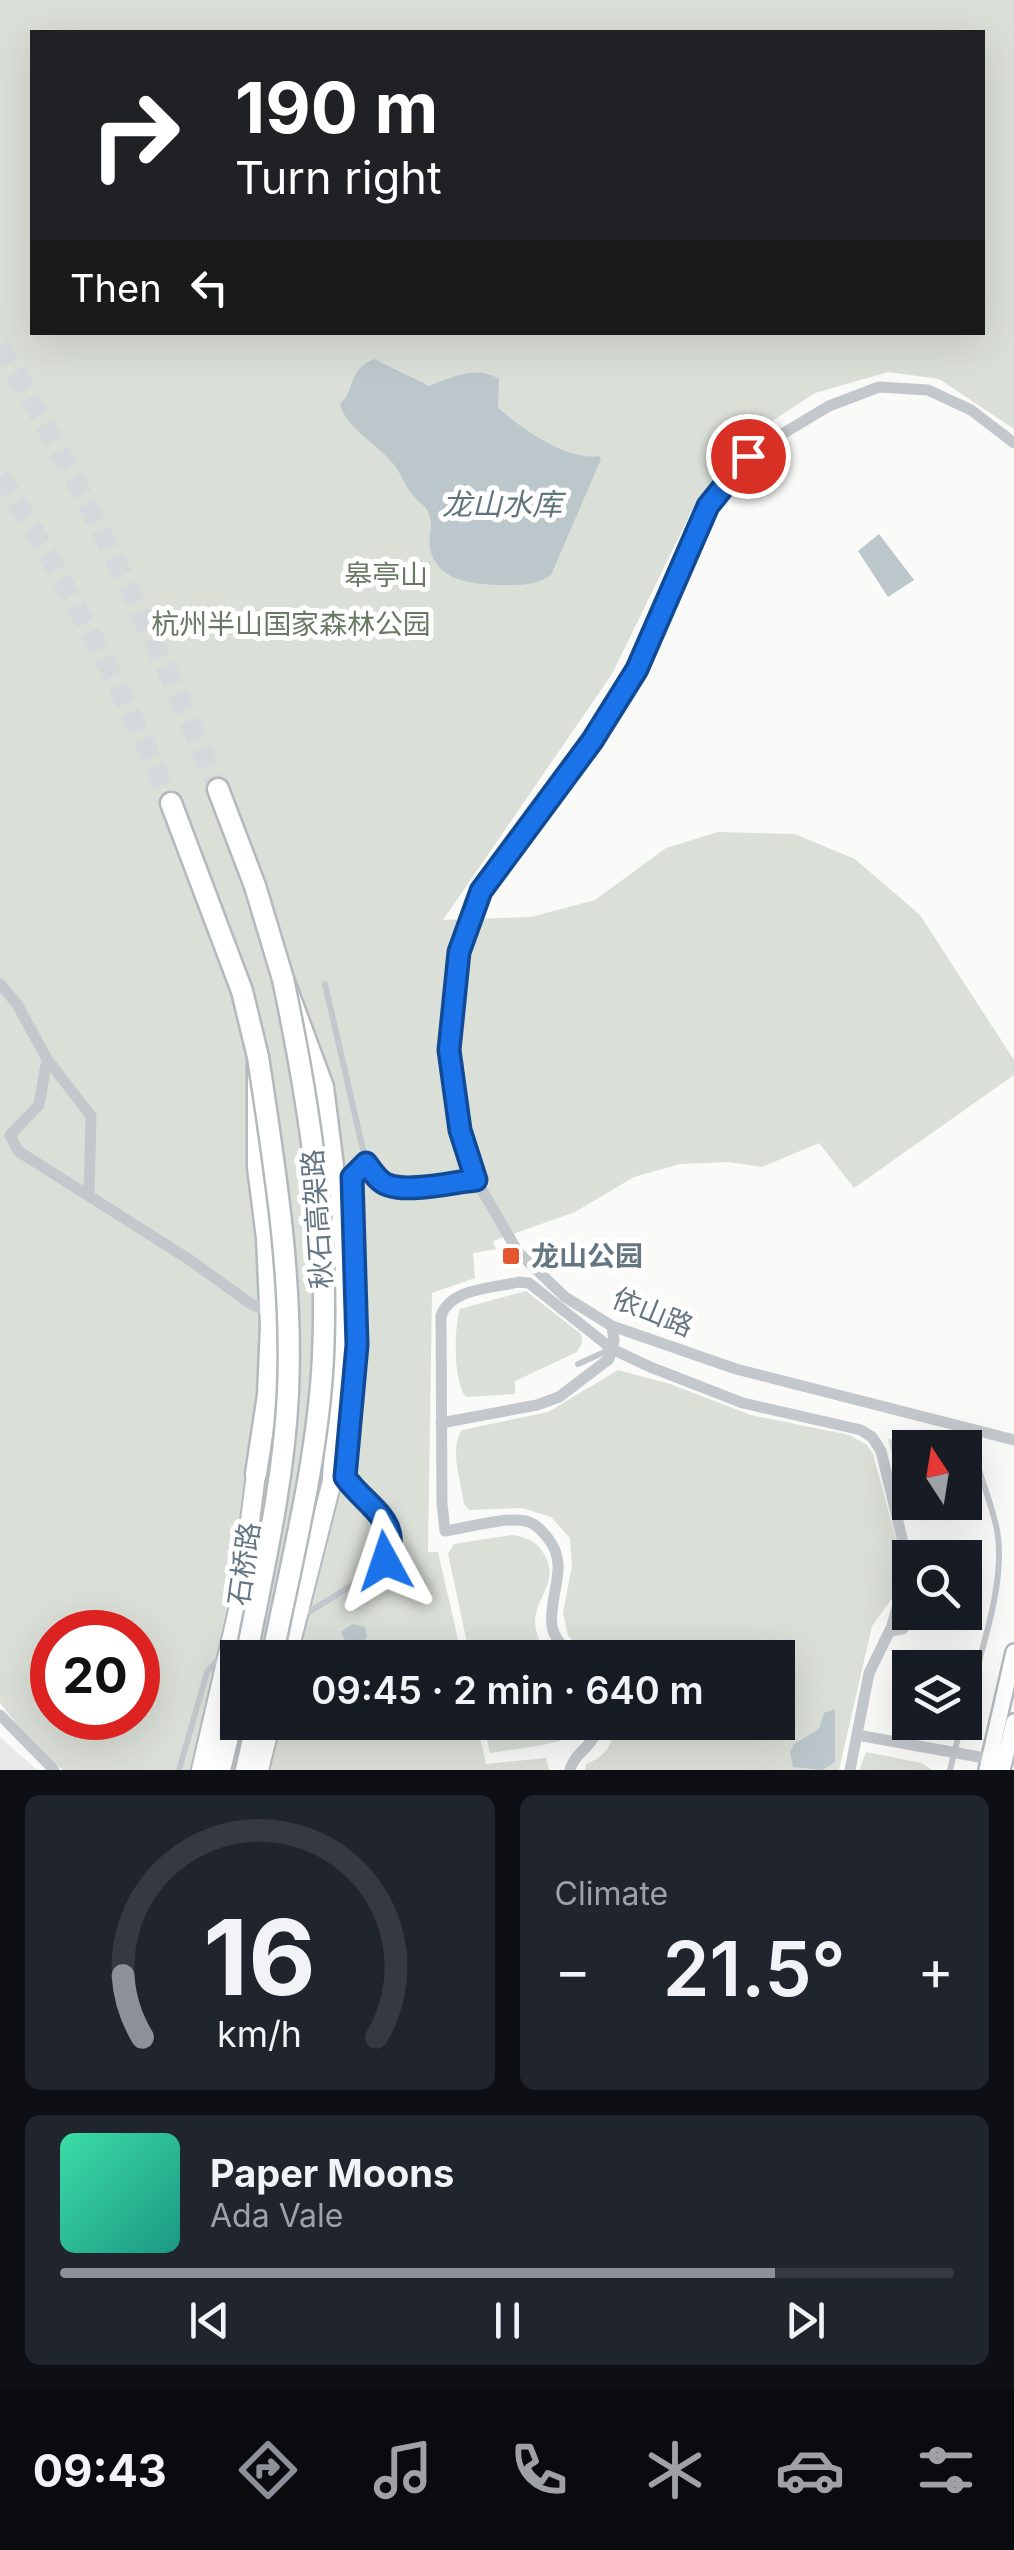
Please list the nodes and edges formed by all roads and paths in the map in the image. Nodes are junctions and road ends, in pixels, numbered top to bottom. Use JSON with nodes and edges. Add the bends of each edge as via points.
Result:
{"nodes":[{"id":1,"x":1014,"y":443,"type":"edge"},
{"id":2,"x":218,"y":789,"type":"tunnel mouth"},
{"id":3,"x":171,"y":803,"type":"tunnel mouth"},
{"id":4,"x":283,"y":979,"type":"junction"},
{"id":5,"x":0,"y":984,"type":"edge"},
{"id":6,"x":325,"y":984,"type":"dead end"},
{"id":7,"x":258,"y":1057,"type":"junction"},
{"id":8,"x":47,"y":1060,"type":"junction"},
{"id":9,"x":366,"y":1163,"type":"junction"},
{"id":10,"x":476,"y":1180,"type":"junction"},
{"id":11,"x":89,"y":1194,"type":"junction"},
{"id":12,"x":271,"y":1312,"type":"junction"},
{"id":13,"x":612,"y":1326,"type":"junction"},
{"id":14,"x":612,"y":1349,"type":"junction"},
{"id":15,"x":578,"y":1364,"type":"dead end"},
{"id":16,"x":441,"y":1423,"type":"junction"},
{"id":17,"x":1014,"y":1440,"type":"edge"},
{"id":18,"x":256,"y":1474,"type":"joint"},
{"id":19,"x":333,"y":1477,"type":"joint"},
{"id":20,"x":982,"y":1480,"type":"edge"},
{"id":21,"x":309,"y":1612,"type":"dead end"},
{"id":22,"x":905,"y":1630,"type":"edge"},
{"id":23,"x":888,"y":1634,"type":"junction"},
{"id":24,"x":249,"y":1640,"type":"edge"},
{"id":25,"x":276,"y":1640,"type":"edge"},
{"id":26,"x":292,"y":1640,"type":"edge"},
{"id":27,"x":558,"y":1640,"type":"edge"},
{"id":28,"x":981,"y":1650,"type":"edge"},
{"id":29,"x":1014,"y":1652,"type":"edge"},
{"id":30,"x":217,"y":1661,"type":"dead end"},
{"id":31,"x":0,"y":1715,"type":"edge"},
{"id":32,"x":1014,"y":1722,"type":"edge"},
{"id":33,"x":858,"y":1736,"type":"junction"},
{"id":34,"x":227,"y":1740,"type":"edge"},
{"id":35,"x":253,"y":1740,"type":"edge"},
{"id":36,"x":266,"y":1740,"type":"edge"},
{"id":37,"x":592,"y":1740,"type":"edge"},
{"id":38,"x":958,"y":1740,"type":"edge"},
{"id":39,"x":955,"y":1752,"type":"junction"},
{"id":40,"x":996,"y":1765,"type":"edge"},
{"id":41,"x":54,"y":1770,"type":"edge"},
{"id":42,"x":180,"y":1770,"type":"edge"},
{"id":43,"x":201,"y":1770,"type":"edge"},
{"id":44,"x":220,"y":1770,"type":"edge"},
{"id":45,"x":246,"y":1770,"type":"edge"},
{"id":46,"x":259,"y":1770,"type":"edge"},
{"id":47,"x":570,"y":1770,"type":"edge"},
{"id":48,"x":850,"y":1770,"type":"edge"},
{"id":49,"x":950,"y":1770,"type":"edge"}],
"edges":[{"from":1,"to":10,"type":"street","name":"依山路","via":[[972,410],[928,390],[880,386],[829,406],[748,456],[708,506],[637,669],[481,891],[459,952],[449,1050],[460,1130]]},
{"from":2,"to":4,"type":"highway","name":"秋石高架路"},
{"from":3,"to":7,"type":"highway","name":"秋石高架路","via":[[242,991]]},
{"from":4,"to":19,"type":"highway","bridge":true,"via":[[323,1087],[344,1254]]},
{"from":4,"to":25,"type":"highway","name":"秋石高架路","bridge":true,"via":[[314,1160],[324,1316],[309,1477]]},
{"from":5,"to":8,"type":"street"},
{"from":6,"to":9,"type":"lane"},
{"from":7,"to":12,"type":"highway","bridge":true,"via":[[258,1167]]},
{"from":7,"to":24,"type":"highway","name":"秋石高架路","bridge":true,"via":[[284,1256],[288,1393],[281,1476]]},
{"from":8,"to":11,"type":"street","via":[[92,1116]]},
{"from":8,"to":11,"type":"street","via":[[40,1105],[10,1134],[18,1151]]},
{"from":9,"to":10,"type":"lane","via":[[388,1186]]},
{"from":9,"to":21,"type":"lane","via":[[352,1177],[357,1345],[345,1477],[390,1526],[392,1546],[385,1561]]},
{"from":10,"to":13,"type":"street","name":"依山路","via":[[518,1252],[565,1298]]},
{"from":11,"to":12,"type":"street"},
{"from":12,"to":18,"type":"highway"},
{"from":13,"to":14,"type":"street"},
{"from":13,"to":17,"type":"street","name":"依山路","via":[[736,1370]]},
{"from":14,"to":15,"type":"lane"},
{"from":14,"to":16,"type":"street","via":[[609,1359],[559,1397]]},
{"from":14,"to":16,"type":"street","via":[[529,1283],[454,1297],[441,1316]]},
{"from":14,"to":23,"type":"street","via":[[744,1403],[872,1437],[907,1559]]},
{"from":16,"to":27,"type":"street","via":[[445,1531],[513,1520],[531,1522],[546,1535],[560,1568],[552,1628]]},
{"from":18,"to":43,"type":"main road","name":"石桥路","via":[[239,1606]]},
{"from":19,"to":26,"type":"main road"},
{"from":20,"to":28,"type":"lane","via":[[998,1546]]},
{"from":22,"to":23,"type":"lane"},
{"from":23,"to":33,"type":"street","via":[[869,1673]]},
{"from":29,"to":40,"type":"main road"},
{"from":30,"to":42,"type":"lane","via":[[206,1672]]},
{"from":31,"to":41,"type":"street"},
{"from":32,"to":40,"type":"main road"},
{"from":33,"to":39,"type":"street"},
{"from":33,"to":48,"type":"street"},
{"from":34,"to":44,"type":"highway"},
{"from":35,"to":45,"type":"highway"},
{"from":36,"to":46,"type":"main road"},
{"from":37,"to":47,"type":"street"},
{"from":38,"to":39,"type":"lane"},
{"from":39,"to":40,"type":"street"},
{"from":39,"to":49,"type":"lane"}]}
